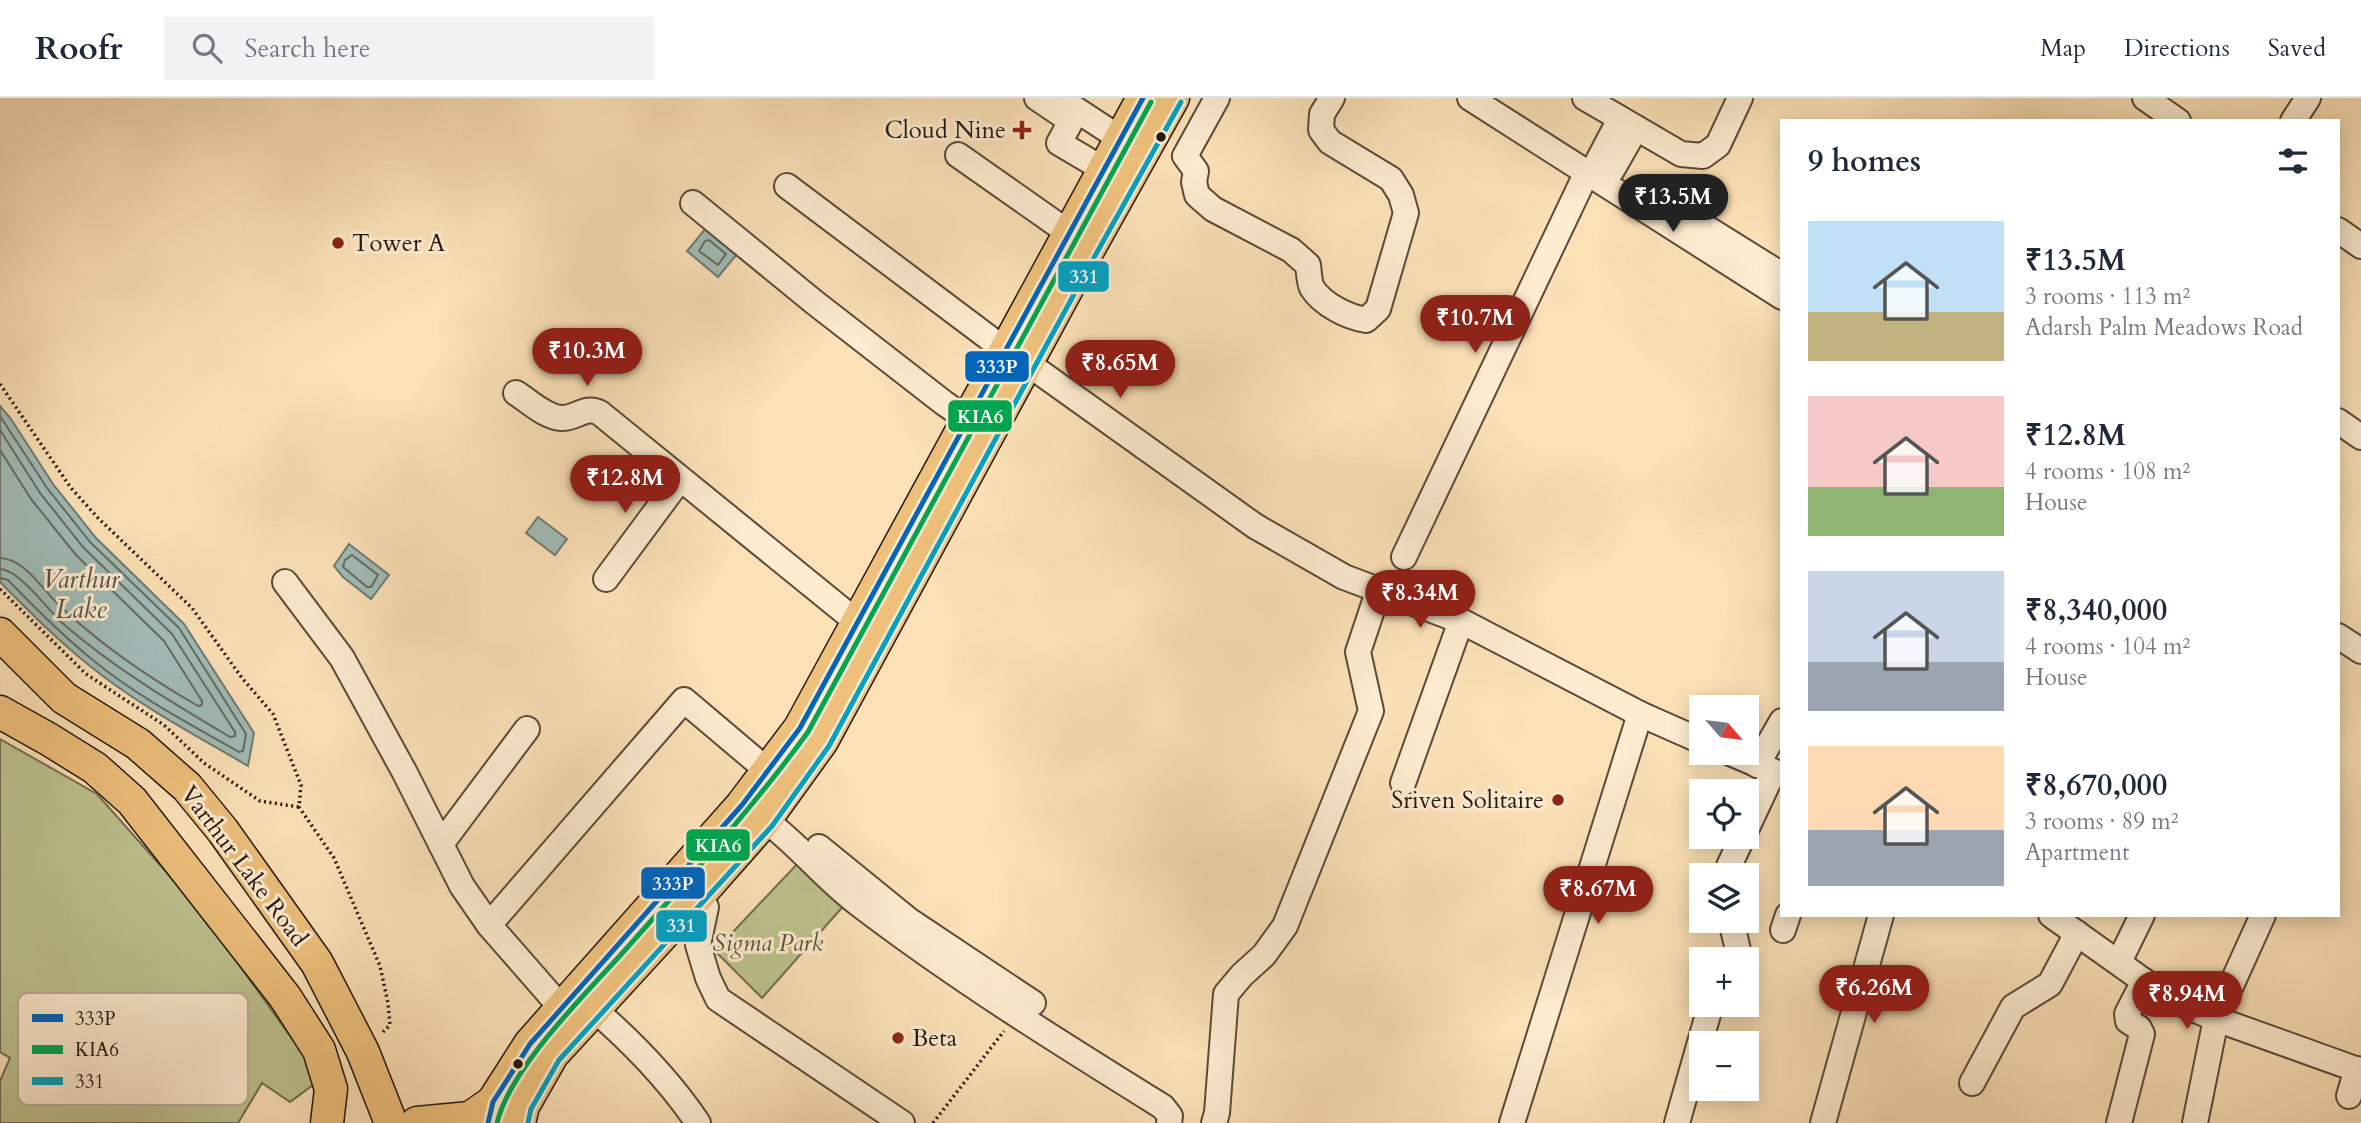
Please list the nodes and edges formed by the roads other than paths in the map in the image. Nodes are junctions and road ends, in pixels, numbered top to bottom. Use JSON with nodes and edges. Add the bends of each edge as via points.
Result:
{"nodes":[{"id":1,"x":1037,"y":98,"type":"edge"},
{"id":2,"x":1059,"y":98,"type":"edge"},
{"id":3,"x":1173,"y":98,"type":"edge"},
{"id":4,"x":1332,"y":98,"type":"edge"},
{"id":5,"x":1469,"y":98,"type":"edge"},
{"id":6,"x":1492,"y":98,"type":"edge"},
{"id":7,"x":1585,"y":98,"type":"edge"},
{"id":8,"x":1740,"y":98,"type":"edge"},
{"id":9,"x":2145,"y":98,"type":"edge"},
{"id":10,"x":2308,"y":98,"type":"edge"},
{"id":11,"x":1212,"y":108,"type":"edge"},
{"id":12,"x":1138,"y":110,"type":"edge"},
{"id":13,"x":2175,"y":119,"type":"edge"},
{"id":14,"x":2294,"y":119,"type":"edge"},
{"id":15,"x":1628,"y":123,"type":"junction"},
{"id":16,"x":1121,"y":139,"type":"junction"},
{"id":17,"x":958,"y":155,"type":"dead end"},
{"id":18,"x":1185,"y":156,"type":"junction"},
{"id":19,"x":1599,"y":168,"type":"junction"},
{"id":20,"x":1103,"y":169,"type":"junction"},
{"id":21,"x":787,"y":186,"type":"dead end"},
{"id":22,"x":693,"y":203,"type":"dead end"},
{"id":23,"x":2340,"y":231,"type":"edge"},
{"id":24,"x":1069,"y":233,"type":"junction"},
{"id":25,"x":2361,"y":246,"type":"edge"},
{"id":26,"x":1780,"y":274,"type":"edge"},
{"id":27,"x":1780,"y":296,"type":"edge"},
{"id":28,"x":1016,"y":356,"type":"junction"},
{"id":29,"x":516,"y":393,"type":"dead end"},
{"id":30,"x":967,"y":419,"type":"junction"},
{"id":31,"x":2340,"y":423,"type":"edge"},
{"id":32,"x":2361,"y":437,"type":"edge"},
{"id":33,"x":680,"y":478,"type":"junction"},
{"id":34,"x":1404,"y":556,"type":"dead end"},
{"id":35,"x":606,"y":579,"type":"dead end"},
{"id":36,"x":285,"y":582,"type":"dead end"},
{"id":37,"x":1379,"y":589,"type":"junction"},
{"id":38,"x":1461,"y":621,"type":"junction"},
{"id":39,"x":857,"y":622,"type":"junction"},
{"id":40,"x":0,"y":634,"type":"edge"},
{"id":41,"x":2340,"y":637,"type":"edge"},
{"id":42,"x":2361,"y":651,"type":"edge"},
{"id":43,"x":0,"y":712,"type":"edge"},
{"id":44,"x":1640,"y":714,"type":"junction"},
{"id":45,"x":527,"y":729,"type":"dead end"},
{"id":46,"x":1780,"y":729,"type":"edge"},
{"id":47,"x":1689,"y":736,"type":"edge"},
{"id":48,"x":768,"y":771,"type":"junction"},
{"id":49,"x":1770,"y":771,"type":"edge"},
{"id":50,"x":1403,"y":783,"type":"dead end"},
{"id":51,"x":1759,"y":798,"type":"edge"},
{"id":52,"x":769,"y":814,"type":"junction"},
{"id":53,"x":441,"y":844,"type":"junction"},
{"id":54,"x":706,"y":907,"type":"dead end"},
{"id":55,"x":1880,"y":917,"type":"edge"},
{"id":56,"x":2054,"y":917,"type":"edge"},
{"id":57,"x":2141,"y":917,"type":"edge"},
{"id":58,"x":2262,"y":917,"type":"edge"},
{"id":59,"x":489,"y":925,"type":"junction"},
{"id":60,"x":2077,"y":933,"type":"junction"},
{"id":61,"x":2119,"y":962,"type":"junction"},
{"id":62,"x":2144,"y":981,"type":"junction"},
{"id":63,"x":563,"y":1005,"type":"junction"},
{"id":64,"x":595,"y":1010,"type":"junction"},
{"id":65,"x":1707,"y":1017,"type":"edge"},
{"id":66,"x":2216,"y":1019,"type":"junction"},
{"id":67,"x":358,"y":1043,"type":"junction"},
{"id":68,"x":319,"y":1050,"type":"junction"},
{"id":69,"x":2359,"y":1070,"type":"edge"},
{"id":70,"x":1972,"y":1083,"type":"dead end"},
{"id":71,"x":2349,"y":1096,"type":"dead end"},
{"id":72,"x":490,"y":1113,"type":"edge"},
{"id":73,"x":1215,"y":1118,"type":"edge"},
{"id":74,"x":401,"y":1121,"type":"edge"},
{"id":75,"x":327,"y":1123,"type":"edge"},
{"id":76,"x":519,"y":1123,"type":"edge"},
{"id":77,"x":698,"y":1123,"type":"edge"},
{"id":78,"x":901,"y":1123,"type":"edge"},
{"id":79,"x":1169,"y":1123,"type":"edge"},
{"id":80,"x":1512,"y":1123,"type":"edge"},
{"id":81,"x":1677,"y":1123,"type":"edge"},
{"id":82,"x":1823,"y":1123,"type":"edge"},
{"id":83,"x":2119,"y":1123,"type":"edge"},
{"id":84,"x":2195,"y":1123,"type":"edge"}],
"edges":[{"from":1,"to":20,"type":"street","via":[[1071,121],[1059,143]]},
{"from":2,"to":16,"type":"street"},
{"from":3,"to":11,"type":"street"},
{"from":3,"to":12,"type":"main road"},
{"from":4,"to":18,"type":"street","via":[[1322,114],[1321,130],[1330,142],[1391,179],[1406,213],[1378,309],[1366,320],[1352,318],[1325,301],[1311,287],[1308,265],[1291,250],[1213,209],[1197,195],[1196,171]]},
{"from":5,"to":19,"type":"street"},
{"from":6,"to":19,"type":"street"},
{"from":7,"to":15,"type":"street"},
{"from":8,"to":15,"type":"street","via":[[1718,145],[1703,156],[1681,153]]},
{"from":9,"to":13,"type":"street"},
{"from":10,"to":14,"type":"street"},
{"from":11,"to":18,"type":"street"},
{"from":12,"to":16,"type":"main road"},
{"from":12,"to":18,"type":"street"},
{"from":12,"to":28,"type":"main road"},
{"from":15,"to":19,"type":"street"},
{"from":16,"to":20,"type":"main road"},
{"from":17,"to":24,"type":"street"},
{"from":19,"to":26,"type":"street"},
{"from":19,"to":27,"type":"street"},
{"from":19,"to":34,"type":"street"},
{"from":20,"to":24,"type":"main road"},
{"from":21,"to":28,"type":"street"},
{"from":22,"to":30,"type":"street"},
{"from":23,"to":25,"type":"street"},
{"from":24,"to":28,"type":"main road"},
{"from":28,"to":30,"type":"main road"},
{"from":28,"to":37,"type":"street","via":[[1255,526],[1344,577]]},
{"from":28,"to":52,"type":"main road","via":[[822,741]]},
{"from":29,"to":33,"type":"street","via":[[558,418],[594,410]]},
{"from":30,"to":39,"type":"main road"},
{"from":31,"to":32,"type":"street"},
{"from":33,"to":35,"type":"street"},
{"from":33,"to":39,"type":"street"},
{"from":36,"to":53,"type":"street","via":[[342,658]]},
{"from":37,"to":38,"type":"street"},
{"from":37,"to":73,"type":"street","via":[[1358,652],[1371,711],[1285,926],[1226,994]]},
{"from":38,"to":44,"type":"street"},
{"from":38,"to":50,"type":"street"},
{"from":39,"to":48,"type":"main road","via":[[800,728]]},
{"from":40,"to":67,"type":"main road","name":"Varthur Lake Road","via":[[64,698],[138,744],[187,787],[317,963]]},
{"from":41,"to":42,"type":"street"},
{"from":43,"to":68,"type":"main road","name":"Varthur Lake Road","via":[[95,768],[132,801],[285,997]]},
{"from":44,"to":47,"type":"street"},
{"from":44,"to":80,"type":"street"},
{"from":45,"to":53,"type":"street"},
{"from":46,"to":49,"type":"street"},
{"from":48,"to":59,"type":"street","via":[[684,700]]},
{"from":48,"to":63,"type":"main road"},
{"from":49,"to":51,"type":"street"},
{"from":52,"to":64,"type":"main road"},
{"from":52,"to":79,"type":"street","via":[[1025,1010],[1163,1107]]},
{"from":53,"to":59,"type":"street"},
{"from":54,"to":78,"type":"street","via":[[698,945],[718,999]]},
{"from":55,"to":82,"type":"street"},
{"from":56,"to":60,"type":"street"},
{"from":57,"to":61,"type":"street"},
{"from":58,"to":66,"type":"street"},
{"from":59,"to":63,"type":"street"},
{"from":60,"to":61,"type":"street"},
{"from":60,"to":70,"type":"street","via":[[2050,984],[2013,1007]]},
{"from":61,"to":62,"type":"street"},
{"from":62,"to":66,"type":"street"},
{"from":62,"to":83,"type":"street","via":[[2127,1014],[2142,1034]]},
{"from":63,"to":72,"type":"main road","via":[[530,1044]]},
{"from":64,"to":76,"type":"main road","via":[[552,1055],[523,1106]]},
{"from":64,"to":77,"type":"street","via":[[648,1058]]},
{"from":65,"to":81,"type":"street"},
{"from":66,"to":69,"type":"street"},
{"from":66,"to":84,"type":"street"},
{"from":67,"to":68,"type":"main road"},
{"from":67,"to":74,"type":"main road","name":"Varthur Lake Road"},
{"from":68,"to":75,"type":"main road","name":"Varthur Lake Road","via":[[331,1088]]},
{"from":69,"to":71,"type":"street"},
{"from":72,"to":74,"type":"main road"}]}
